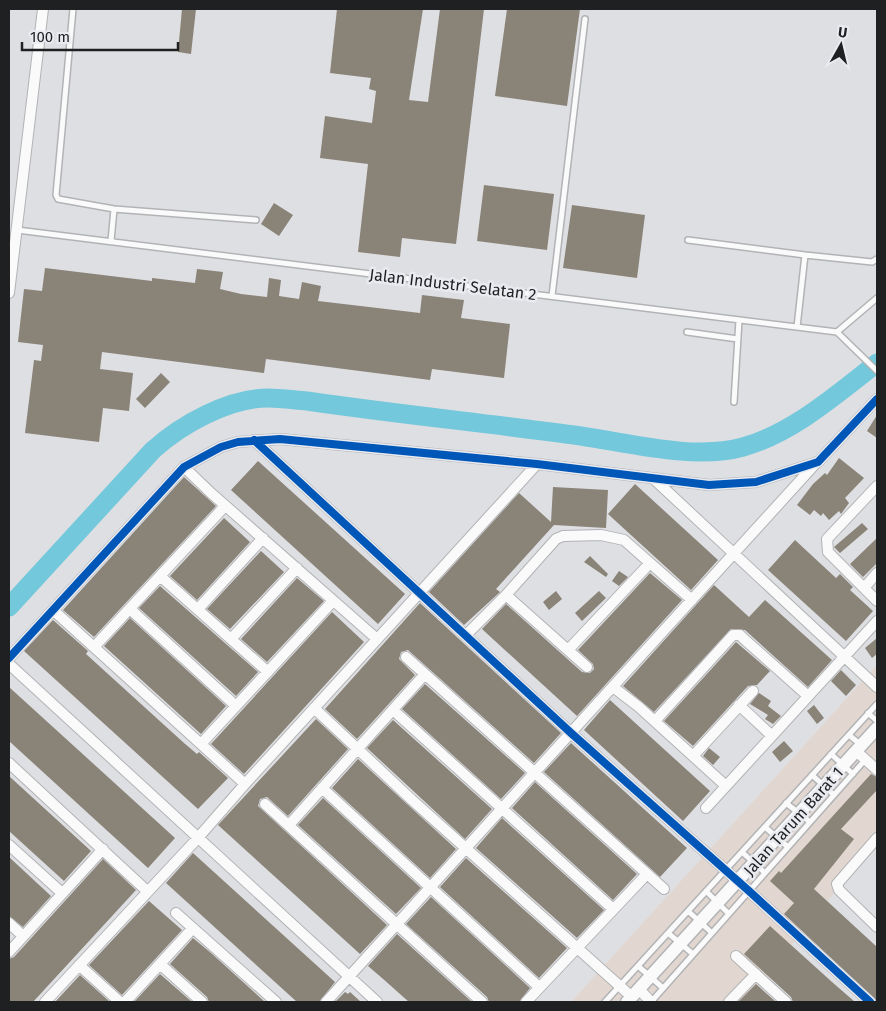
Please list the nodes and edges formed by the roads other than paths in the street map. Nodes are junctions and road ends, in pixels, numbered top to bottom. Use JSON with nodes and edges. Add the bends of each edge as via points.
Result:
{"nodes":[{"id":1,"x":43,"y":9,"type":"edge"},
{"id":2,"x":73,"y":9,"type":"edge"},
{"id":3,"x":585,"y":19,"type":"dead end"},
{"id":4,"x":114,"y":209,"type":"junction"},
{"id":5,"x":256,"y":220,"type":"dead end"},
{"id":6,"x":16,"y":230,"type":"junction"},
{"id":7,"x":688,"y":240,"type":"dead end"},
{"id":8,"x":111,"y":241,"type":"junction"},
{"id":9,"x":805,"y":255,"type":"junction"},
{"id":10,"x":877,"y":260,"type":"edge"},
{"id":11,"x":9,"y":293,"type":"edge"},
{"id":12,"x":552,"y":296,"type":"junction"},
{"id":13,"x":877,"y":298,"type":"edge"},
{"id":14,"x":739,"y":320,"type":"junction"},
{"id":15,"x":797,"y":327,"type":"junction"},
{"id":16,"x":686,"y":332,"type":"dead end"},
{"id":17,"x":837,"y":332,"type":"junction"},
{"id":18,"x":738,"y":339,"type":"junction"},
{"id":19,"x":877,"y":371,"type":"edge"},
{"id":20,"x":877,"y":399,"type":"edge"},
{"id":21,"x":734,"y":402,"type":"dead end"},
{"id":22,"x":254,"y":440,"type":"junction"},
{"id":23,"x":818,"y":462,"type":"junction"},
{"id":24,"x":536,"y":464,"type":"junction"},
{"id":25,"x":184,"y":467,"type":"junction"},
{"id":26,"x":655,"y":480,"type":"junction"},
{"id":27,"x":877,"y":486,"type":"edge"},
{"id":28,"x":225,"y":506,"type":"junction"},
{"id":29,"x":263,"y":538,"type":"junction"},
{"id":30,"x":734,"y":554,"type":"junction"},
{"id":31,"x":650,"y":563,"type":"junction"},
{"id":32,"x":297,"y":568,"type":"junction"},
{"id":33,"x":877,"y":574,"type":"edge"},
{"id":34,"x":160,"y":576,"type":"junction"},
{"id":35,"x":864,"y":588,"type":"junction"},
{"id":36,"x":420,"y":594,"type":"junction"},
{"id":37,"x":506,"y":595,"type":"junction"},
{"id":38,"x":692,"y":600,"type":"junction"},
{"id":39,"x":333,"y":601,"type":"junction"},
{"id":40,"x":877,"y":601,"type":"edge"},
{"id":41,"x":130,"y":609,"type":"junction"},
{"id":42,"x":198,"y":609,"type":"junction"},
{"id":43,"x":53,"y":610,"type":"junction"},
{"id":44,"x":877,"y":621,"type":"edge"},
{"id":45,"x":466,"y":635,"type":"junction"},
{"id":46,"x":231,"y":639,"type":"junction"},
{"id":47,"x":377,"y":639,"type":"junction"},
{"id":48,"x":94,"y":647,"type":"junction"},
{"id":49,"x":568,"y":650,"type":"junction"},
{"id":50,"x":406,"y":657,"type":"dead end"},
{"id":51,"x":845,"y":657,"type":"junction"},
{"id":52,"x":9,"y":658,"type":"edge"},
{"id":53,"x":9,"y":664,"type":"edge"},
{"id":54,"x":587,"y":667,"type":"dead end"},
{"id":55,"x":268,"y":672,"type":"junction"},
{"id":56,"x":425,"y":674,"type":"junction"},
{"id":57,"x":613,"y":687,"type":"junction"},
{"id":58,"x":877,"y":687,"type":"edge"},
{"id":59,"x":753,"y":691,"type":"dead end"},
{"id":60,"x":808,"y":696,"type":"junction"},
{"id":61,"x":877,"y":704,"type":"edge"},
{"id":62,"x":236,"y":706,"type":"junction"},
{"id":63,"x":739,"y":706,"type":"junction"},
{"id":64,"x":314,"y":708,"type":"junction"},
{"id":65,"x":393,"y":710,"type":"junction"},
{"id":66,"x":868,"y":713,"type":"junction"},
{"id":67,"x":655,"y":721,"type":"junction"},
{"id":68,"x":877,"y":721,"type":"edge"},
{"id":69,"x":877,"y":728,"type":"edge"},
{"id":70,"x":571,"y":733,"type":"junction"},
{"id":71,"x":849,"y":735,"type":"junction"},
{"id":72,"x":772,"y":736,"type":"junction"},
{"id":73,"x":201,"y":744,"type":"junction"},
{"id":74,"x":358,"y":748,"type":"junction"},
{"id":75,"x":861,"y":752,"type":"junction"},
{"id":76,"x":831,"y":754,"type":"junction"},
{"id":77,"x":693,"y":756,"type":"junction"},
{"id":78,"x":9,"y":763,"type":"edge"},
{"id":79,"x":848,"y":770,"type":"junction"},
{"id":80,"x":877,"y":770,"type":"edge"},
{"id":81,"x":535,"y":773,"type":"junction"},
{"id":82,"x":812,"y":775,"type":"junction"},
{"id":83,"x":245,"y":784,"type":"junction"},
{"id":84,"x":726,"y":786,"type":"junction"},
{"id":85,"x":824,"y":786,"type":"junction"},
{"id":86,"x":322,"y":788,"type":"junction"},
{"id":87,"x":834,"y":795,"type":"junction"},
{"id":88,"x":786,"y":803,"type":"junction"},
{"id":89,"x":265,"y":804,"type":"dead end"},
{"id":90,"x":503,"y":808,"type":"junction"},
{"id":91,"x":706,"y":808,"type":"dead end"},
{"id":92,"x":799,"y":814,"type":"junction"},
{"id":93,"x":810,"y":822,"type":"junction"},
{"id":94,"x":288,"y":825,"type":"junction"},
{"id":95,"x":765,"y":827,"type":"junction"},
{"id":96,"x":777,"y":838,"type":"junction"},
{"id":97,"x":197,"y":840,"type":"junction"},
{"id":98,"x":876,"y":842,"type":"edge"},
{"id":99,"x":9,"y":845,"type":"edge"},
{"id":100,"x":467,"y":847,"type":"junction"},
{"id":101,"x":788,"y":847,"type":"junction"},
{"id":102,"x":103,"y":849,"type":"junction"},
{"id":103,"x":742,"y":852,"type":"junction"},
{"id":104,"x":754,"y":863,"type":"junction"},
{"id":105,"x":726,"y":870,"type":"junction"},
{"id":106,"x":765,"y":873,"type":"junction"},
{"id":107,"x":646,"y":875,"type":"junction"},
{"id":108,"x":738,"y":881,"type":"junction"},
{"id":109,"x":431,"y":887,"type":"junction"},
{"id":110,"x":664,"y":889,"type":"dead end"},
{"id":111,"x":148,"y":891,"type":"junction"},
{"id":112,"x":706,"y":891,"type":"junction"},
{"id":113,"x":749,"y":891,"type":"junction"},
{"id":114,"x":62,"y":893,"type":"junction"},
{"id":115,"x":718,"y":903,"type":"junction"},
{"id":116,"x":613,"y":909,"type":"junction"},
{"id":117,"x":688,"y":911,"type":"junction"},
{"id":118,"x":176,"y":913,"type":"dead end"},
{"id":119,"x":729,"y":914,"type":"junction"},
{"id":120,"x":875,"y":921,"type":"edge"},
{"id":121,"x":700,"y":922,"type":"junction"},
{"id":122,"x":9,"y":923,"type":"edge"},
{"id":123,"x":397,"y":924,"type":"junction"},
{"id":124,"x":193,"y":928,"type":"junction"},
{"id":125,"x":668,"y":933,"type":"junction"},
{"id":126,"x":712,"y":933,"type":"junction"},
{"id":127,"x":23,"y":936,"type":"junction"},
{"id":128,"x":681,"y":944,"type":"junction"},
{"id":129,"x":578,"y":948,"type":"junction"},
{"id":130,"x":9,"y":952,"type":"edge"},
{"id":131,"x":693,"y":954,"type":"junction"},
{"id":132,"x":736,"y":956,"type":"dead end"},
{"id":133,"x":160,"y":964,"type":"junction"},
{"id":134,"x":79,"y":965,"type":"junction"},
{"id":135,"x":638,"y":966,"type":"junction"},
{"id":136,"x":756,"y":974,"type":"junction"},
{"id":137,"x":349,"y":977,"type":"junction"},
{"id":138,"x":650,"y":977,"type":"junction"},
{"id":139,"x":620,"y":986,"type":"junction"},
{"id":140,"x":539,"y":987,"type":"junction"},
{"id":141,"x":663,"y":988,"type":"junction"},
{"id":142,"x":633,"y":996,"type":"edge"},
{"id":143,"x":45,"y":1002,"type":"edge"},
{"id":144,"x":120,"y":1002,"type":"edge"},
{"id":145,"x":125,"y":1002,"type":"edge"},
{"id":146,"x":202,"y":1002,"type":"edge"},
{"id":147,"x":276,"y":1002,"type":"edge"},
{"id":148,"x":326,"y":1002,"type":"edge"},
{"id":149,"x":376,"y":1002,"type":"edge"},
{"id":150,"x":482,"y":1002,"type":"edge"},
{"id":151,"x":526,"y":1002,"type":"edge"},
{"id":152,"x":605,"y":1002,"type":"edge"},
{"id":153,"x":651,"y":1002,"type":"edge"},
{"id":154,"x":729,"y":1002,"type":"edge"},
{"id":155,"x":786,"y":1002,"type":"edge"},
{"id":156,"x":870,"y":1002,"type":"edge"}],
"edges":[{"from":1,"to":6,"type":"street"},
{"from":2,"to":4,"type":"lane","via":[[56,195],[58,199]]},
{"from":3,"to":12,"type":"lane"},
{"from":4,"to":5,"type":"lane"},
{"from":4,"to":8,"type":"lane"},
{"from":6,"to":8,"type":"lane","name":"Jalan Industri Selatan 2"},
{"from":6,"to":11,"type":"street"},
{"from":7,"to":9,"type":"lane"},
{"from":8,"to":12,"type":"lane","name":"Jalan Industri Selatan 2"},
{"from":9,"to":10,"type":"lane"},
{"from":9,"to":15,"type":"lane"},
{"from":12,"to":14,"type":"lane","name":"Jalan Industri Selatan 2"},
{"from":13,"to":17,"type":"lane"},
{"from":14,"to":15,"type":"lane","name":"Jalan Industri Selatan 2"},
{"from":14,"to":18,"type":"lane"},
{"from":15,"to":17,"type":"lane","name":"Jalan Industri Selatan 2"},
{"from":16,"to":18,"type":"lane"},
{"from":17,"to":19,"type":"lane"},
{"from":18,"to":21,"type":"lane"},
{"from":20,"to":23,"type":"street"},
{"from":22,"to":24,"type":"street","via":[[280,439]]},
{"from":22,"to":25,"type":"street","via":[[221,447]]},
{"from":22,"to":36,"type":"street"},
{"from":23,"to":26,"type":"street","via":[[756,482],[709,485]]},
{"from":23,"to":30,"type":"street"},
{"from":24,"to":26,"type":"street"},
{"from":24,"to":36,"type":"street"},
{"from":25,"to":28,"type":"street"},
{"from":25,"to":43,"type":"street"},
{"from":26,"to":30,"type":"street"},
{"from":27,"to":35,"type":"street","via":[[827,539],[828,552]]},
{"from":28,"to":29,"type":"street"},
{"from":28,"to":34,"type":"street"},
{"from":29,"to":32,"type":"street"},
{"from":29,"to":42,"type":"street"},
{"from":30,"to":38,"type":"street"},
{"from":30,"to":51,"type":"street"},
{"from":31,"to":37,"type":"street","via":[[616,537],[563,536],[556,539]]},
{"from":31,"to":38,"type":"street"},
{"from":31,"to":49,"type":"street"},
{"from":32,"to":39,"type":"street"},
{"from":32,"to":46,"type":"street"},
{"from":33,"to":35,"type":"street"},
{"from":34,"to":41,"type":"street"},
{"from":34,"to":42,"type":"street"},
{"from":35,"to":40,"type":"street"},
{"from":36,"to":45,"type":"street"},
{"from":36,"to":47,"type":"street"},
{"from":37,"to":45,"type":"street"},
{"from":37,"to":49,"type":"street"},
{"from":38,"to":57,"type":"street"},
{"from":39,"to":47,"type":"street"},
{"from":39,"to":55,"type":"street"},
{"from":41,"to":48,"type":"street"},
{"from":41,"to":62,"type":"street"},
{"from":42,"to":46,"type":"street"},
{"from":43,"to":48,"type":"street"},
{"from":43,"to":52,"type":"street"},
{"from":44,"to":51,"type":"street"},
{"from":45,"to":70,"type":"street"},
{"from":46,"to":55,"type":"street"},
{"from":47,"to":64,"type":"street"},
{"from":48,"to":73,"type":"street"},
{"from":49,"to":54,"type":"street"},
{"from":50,"to":56,"type":"street"},
{"from":51,"to":58,"type":"street"},
{"from":51,"to":60,"type":"street"},
{"from":53,"to":97,"type":"street"},
{"from":55,"to":62,"type":"street"},
{"from":56,"to":65,"type":"street"},
{"from":56,"to":81,"type":"street"},
{"from":57,"to":67,"type":"street"},
{"from":57,"to":70,"type":"street"},
{"from":59,"to":63,"type":"street"},
{"from":60,"to":67,"type":"street","via":[[740,635],[733,635]]},
{"from":60,"to":72,"type":"street"},
{"from":61,"to":66,"type":"lane"},
{"from":62,"to":73,"type":"street"},
{"from":63,"to":72,"type":"street"},
{"from":63,"to":77,"type":"street"},
{"from":64,"to":74,"type":"street"},
{"from":64,"to":83,"type":"street"},
{"from":65,"to":74,"type":"street"},
{"from":65,"to":90,"type":"street"},
{"from":66,"to":68,"type":"lane"},
{"from":66,"to":71,"type":"lane"},
{"from":67,"to":77,"type":"street"},
{"from":69,"to":75,"type":"street","name":"Jalan Tarum Barat 1"},
{"from":70,"to":81,"type":"street"},
{"from":70,"to":105,"type":"street"},
{"from":71,"to":75,"type":"lane"},
{"from":71,"to":76,"type":"lane"},
{"from":72,"to":84,"type":"street"},
{"from":73,"to":83,"type":"street"},
{"from":74,"to":86,"type":"street"},
{"from":74,"to":100,"type":"street"},
{"from":75,"to":79,"type":"street","name":"Jalan Tarum Barat 1"},
{"from":75,"to":80,"type":"street"},
{"from":76,"to":79,"type":"lane"},
{"from":76,"to":82,"type":"lane"},
{"from":77,"to":84,"type":"street"},
{"from":78,"to":102,"type":"street"},
{"from":79,"to":85,"type":"street","name":"Jalan Tarum Barat 1"},
{"from":79,"to":87,"type":"lane"},
{"from":81,"to":90,"type":"street"},
{"from":81,"to":107,"type":"street"},
{"from":82,"to":85,"type":"lane"},
{"from":82,"to":88,"type":"lane"},
{"from":83,"to":97,"type":"street"},
{"from":84,"to":91,"type":"street"},
{"from":85,"to":87,"type":"lane"},
{"from":85,"to":92,"type":"street","name":"Jalan Tarum Barat 1"},
{"from":86,"to":94,"type":"street"},
{"from":86,"to":109,"type":"street"},
{"from":87,"to":93,"type":"lane"},
{"from":88,"to":92,"type":"lane"},
{"from":88,"to":95,"type":"lane"},
{"from":89,"to":94,"type":"street"},
{"from":90,"to":100,"type":"street"},
{"from":90,"to":116,"type":"street"},
{"from":92,"to":93,"type":"lane"},
{"from":92,"to":96,"type":"street","name":"Jalan Tarum Barat 1"},
{"from":93,"to":101,"type":"lane"},
{"from":94,"to":123,"type":"street"},
{"from":95,"to":96,"type":"lane"},
{"from":95,"to":103,"type":"lane"},
{"from":96,"to":101,"type":"lane"},
{"from":96,"to":104,"type":"street","name":"Jalan Tarum Barat 1"},
{"from":97,"to":111,"type":"street"},
{"from":97,"to":137,"type":"street"},
{"from":98,"to":120,"type":"street","via":[[837,884],[839,890]]},
{"from":99,"to":114,"type":"street"},
{"from":100,"to":109,"type":"street"},
{"from":100,"to":129,"type":"street"},
{"from":101,"to":106,"type":"lane"},
{"from":102,"to":111,"type":"street"},
{"from":102,"to":114,"type":"street"},
{"from":103,"to":104,"type":"lane"},
{"from":103,"to":105,"type":"lane"},
{"from":104,"to":106,"type":"lane"},
{"from":104,"to":108,"type":"street","name":"Jalan Tarum Barat 1"},
{"from":105,"to":108,"type":"street"},
{"from":105,"to":112,"type":"lane"},
{"from":106,"to":113,"type":"lane"},
{"from":107,"to":110,"type":"street"},
{"from":107,"to":116,"type":"street"},
{"from":108,"to":113,"type":"street"},
{"from":108,"to":115,"type":"street","name":"Jalan Tarum Barat 1"},
{"from":109,"to":123,"type":"street"},
{"from":109,"to":140,"type":"street"},
{"from":111,"to":134,"type":"street"},
{"from":112,"to":115,"type":"lane"},
{"from":112,"to":117,"type":"lane"},
{"from":113,"to":119,"type":"lane"},
{"from":113,"to":156,"type":"street"},
{"from":114,"to":127,"type":"street"},
{"from":115,"to":119,"type":"lane"},
{"from":115,"to":121,"type":"street","name":"Jalan Tarum Barat 1"},
{"from":116,"to":129,"type":"street"},
{"from":117,"to":121,"type":"lane"},
{"from":117,"to":125,"type":"lane"},
{"from":118,"to":124,"type":"street"},
{"from":119,"to":126,"type":"lane"},
{"from":121,"to":126,"type":"lane"},
{"from":121,"to":128,"type":"street","name":"Jalan Tarum Barat 1"},
{"from":122,"to":127,"type":"street"},
{"from":123,"to":137,"type":"street"},
{"from":123,"to":150,"type":"street"},
{"from":124,"to":133,"type":"street"},
{"from":124,"to":147,"type":"street"},
{"from":125,"to":128,"type":"lane"},
{"from":125,"to":135,"type":"lane"},
{"from":126,"to":131,"type":"lane"},
{"from":127,"to":130,"type":"street"},
{"from":128,"to":131,"type":"lane"},
{"from":128,"to":138,"type":"street","name":"Jalan Tarum Barat 1"},
{"from":129,"to":139,"type":"street"},
{"from":129,"to":140,"type":"street"},
{"from":131,"to":141,"type":"lane"},
{"from":132,"to":136,"type":"street"},
{"from":133,"to":145,"type":"street"},
{"from":133,"to":146,"type":"street"},
{"from":134,"to":143,"type":"street"},
{"from":134,"to":144,"type":"street"},
{"from":135,"to":138,"type":"lane"},
{"from":135,"to":139,"type":"lane"},
{"from":136,"to":154,"type":"street"},
{"from":136,"to":155,"type":"street"},
{"from":137,"to":148,"type":"street"},
{"from":137,"to":149,"type":"street"},
{"from":138,"to":141,"type":"lane"},
{"from":138,"to":142,"type":"street","name":"Jalan Tarum Barat 1"},
{"from":139,"to":142,"type":"street"},
{"from":139,"to":152,"type":"lane"},
{"from":140,"to":151,"type":"street"},
{"from":141,"to":153,"type":"lane"},
{"from":142,"to":153,"type":"street"}]}
